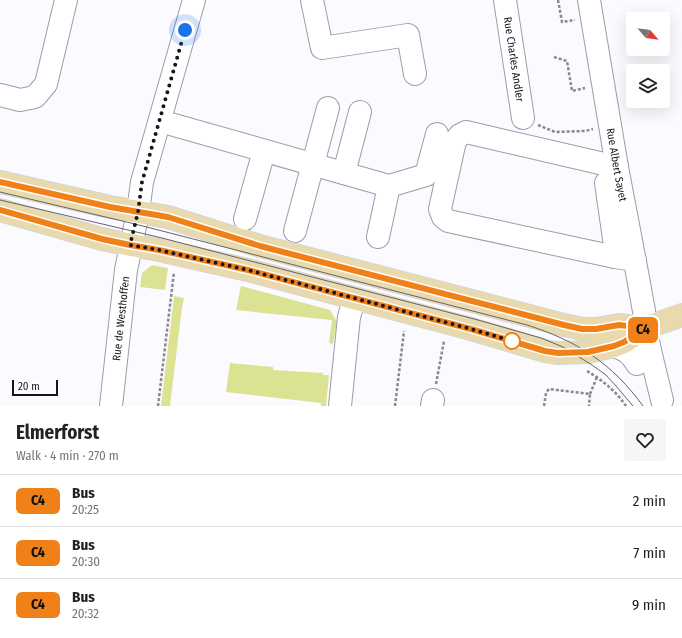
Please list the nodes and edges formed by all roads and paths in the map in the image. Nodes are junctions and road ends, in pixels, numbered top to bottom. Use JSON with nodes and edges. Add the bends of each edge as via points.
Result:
{"nodes":[{"id":1,"x":66,"y":0,"type":"edge"},
{"id":2,"x":194,"y":0,"type":"edge"},
{"id":3,"x":312,"y":0,"type":"edge"},
{"id":4,"x":505,"y":0,"type":"edge"},
{"id":5,"x":558,"y":0,"type":"edge"},
{"id":6,"x":589,"y":0,"type":"edge"},
{"id":7,"x":576,"y":10,"type":"edge"},
{"id":8,"x":554,"y":57,"type":"dead end"},
{"id":9,"x":415,"y":74,"type":"dead end"},
{"id":10,"x":589,"y":87,"type":"junction"},
{"id":11,"x":0,"y":95,"type":"edge"},
{"id":12,"x":328,"y":108,"type":"dead end"},
{"id":13,"x":360,"y":112,"type":"dead end"},
{"id":14,"x":523,"y":118,"type":"joint"},
{"id":15,"x":160,"y":121,"type":"junction"},
{"id":16,"x":596,"y":129,"type":"junction"},
{"id":17,"x":437,"y":134,"type":"dead end"},
{"id":18,"x":264,"y":151,"type":"junction"},
{"id":19,"x":313,"y":164,"type":"junction"},
{"id":20,"x":610,"y":165,"type":"junction"},
{"id":21,"x":344,"y":173,"type":"junction"},
{"id":22,"x":0,"y":182,"type":"edge"},
{"id":23,"x":390,"y":186,"type":"junction"},
{"id":24,"x":0,"y":210,"type":"edge"},
{"id":25,"x":245,"y":218,"type":"dead end"},
{"id":26,"x":134,"y":229,"type":"junction"},
{"id":27,"x":295,"y":231,"type":"dead end"},
{"id":28,"x":378,"y":237,"type":"dead end"},
{"id":29,"x":176,"y":254,"type":"junction"},
{"id":30,"x":625,"y":258,"type":"junction"},
{"id":31,"x":355,"y":299,"type":"junction"},
{"id":32,"x":406,"y":312,"type":"junction"},
{"id":33,"x":682,"y":315,"type":"edge"},
{"id":34,"x":447,"y":323,"type":"junction"},
{"id":35,"x":645,"y":328,"type":"junction"},
{"id":36,"x":614,"y":346,"type":"junction"},
{"id":37,"x":637,"y":364,"type":"junction"},
{"id":38,"x":582,"y":368,"type":"dead end"},
{"id":39,"x":597,"y":377,"type":"junction"},
{"id":40,"x":590,"y":394,"type":"junction"},
{"id":41,"x":433,"y":403,"type":"edge"},
{"id":42,"x":664,"y":403,"type":"edge"},
{"id":43,"x":111,"y":406,"type":"edge"},
{"id":44,"x":158,"y":406,"type":"edge"},
{"id":45,"x":340,"y":406,"type":"edge"},
{"id":46,"x":395,"y":406,"type":"edge"},
{"id":47,"x":544,"y":406,"type":"edge"},
{"id":48,"x":589,"y":406,"type":"edge"},
{"id":49,"x":626,"y":406,"type":"edge"}],
"edges":[{"from":1,"to":11,"type":"street","via":[[46,84],[35,98],[20,100]]},
{"from":2,"to":15,"type":"street","name":"Rue de Westhoffen"},
{"from":3,"to":9,"type":"street","via":[[322,48],[408,35]]},
{"from":4,"to":14,"type":"street","name":"Rue Charles Andler"},
{"from":5,"to":7,"type":"path","via":[[562,22]]},
{"from":6,"to":20,"type":"street","name":"Rue Albert Sayet"},
{"from":7,"to":10,"type":"street"},
{"from":8,"to":10,"type":"path","via":[[567,61],[572,91]]},
{"from":10,"to":16,"type":"street"},
{"from":12,"to":19,"type":"street"},
{"from":13,"to":21,"type":"street"},
{"from":14,"to":16,"type":"path","via":[[555,132]]},
{"from":15,"to":18,"type":"street"},
{"from":15,"to":26,"type":"street","name":"Rue de Westhoffen","via":[[142,182]]},
{"from":16,"to":20,"type":"street"},
{"from":17,"to":23,"type":"street","via":[[426,175]]},
{"from":18,"to":19,"type":"street"},
{"from":18,"to":25,"type":"street"},
{"from":19,"to":21,"type":"street"},
{"from":19,"to":27,"type":"street"},
{"from":20,"to":30,"type":"street","name":"Rue Albert Sayet"},
{"from":20,"to":30,"type":"street","via":[[466,132],[455,141],[440,210],[448,221]]},
{"from":21,"to":23,"type":"street"},
{"from":22,"to":26,"type":"main road","via":[[110,207]]},
{"from":23,"to":28,"type":"street"},
{"from":24,"to":26,"type":"main road","via":[[102,239]]},
{"from":26,"to":29,"type":"main road","via":[[159,250]]},
{"from":26,"to":35,"type":"main road","via":[[168,217],[260,246],[564,325],[582,329],[619,325]]},
{"from":26,"to":43,"type":"street","name":"Rue de Westhoffen","via":[[123,290]]},
{"from":29,"to":31,"type":"main road","via":[[248,270]]},
{"from":29,"to":44,"type":"path"},
{"from":30,"to":35,"type":"street","name":"Rue Albert Sayet","via":[[644,311]]},
{"from":31,"to":32,"type":"main road"},
{"from":31,"to":45,"type":"street","via":[[349,317]]},
{"from":32,"to":34,"type":"main road"},
{"from":32,"to":46,"type":"path"},
{"from":33,"to":35,"type":"main road"},
{"from":34,"to":36,"type":"main road","via":[[558,353],[588,352]]},
{"from":34,"to":41,"type":"path"},
{"from":35,"to":36,"type":"main road"},
{"from":35,"to":37,"type":"street","via":[[637,348]]},
{"from":35,"to":42,"type":"street","name":"Rue Albert Sayet"},
{"from":36,"to":37,"type":"street","via":[[627,351]]},
{"from":37,"to":42,"type":"street"},
{"from":38,"to":39,"type":"path"},
{"from":39,"to":40,"type":"path"},
{"from":39,"to":49,"type":"path"},
{"from":40,"to":47,"type":"path","via":[[549,389]]},
{"from":40,"to":48,"type":"path"}]}
